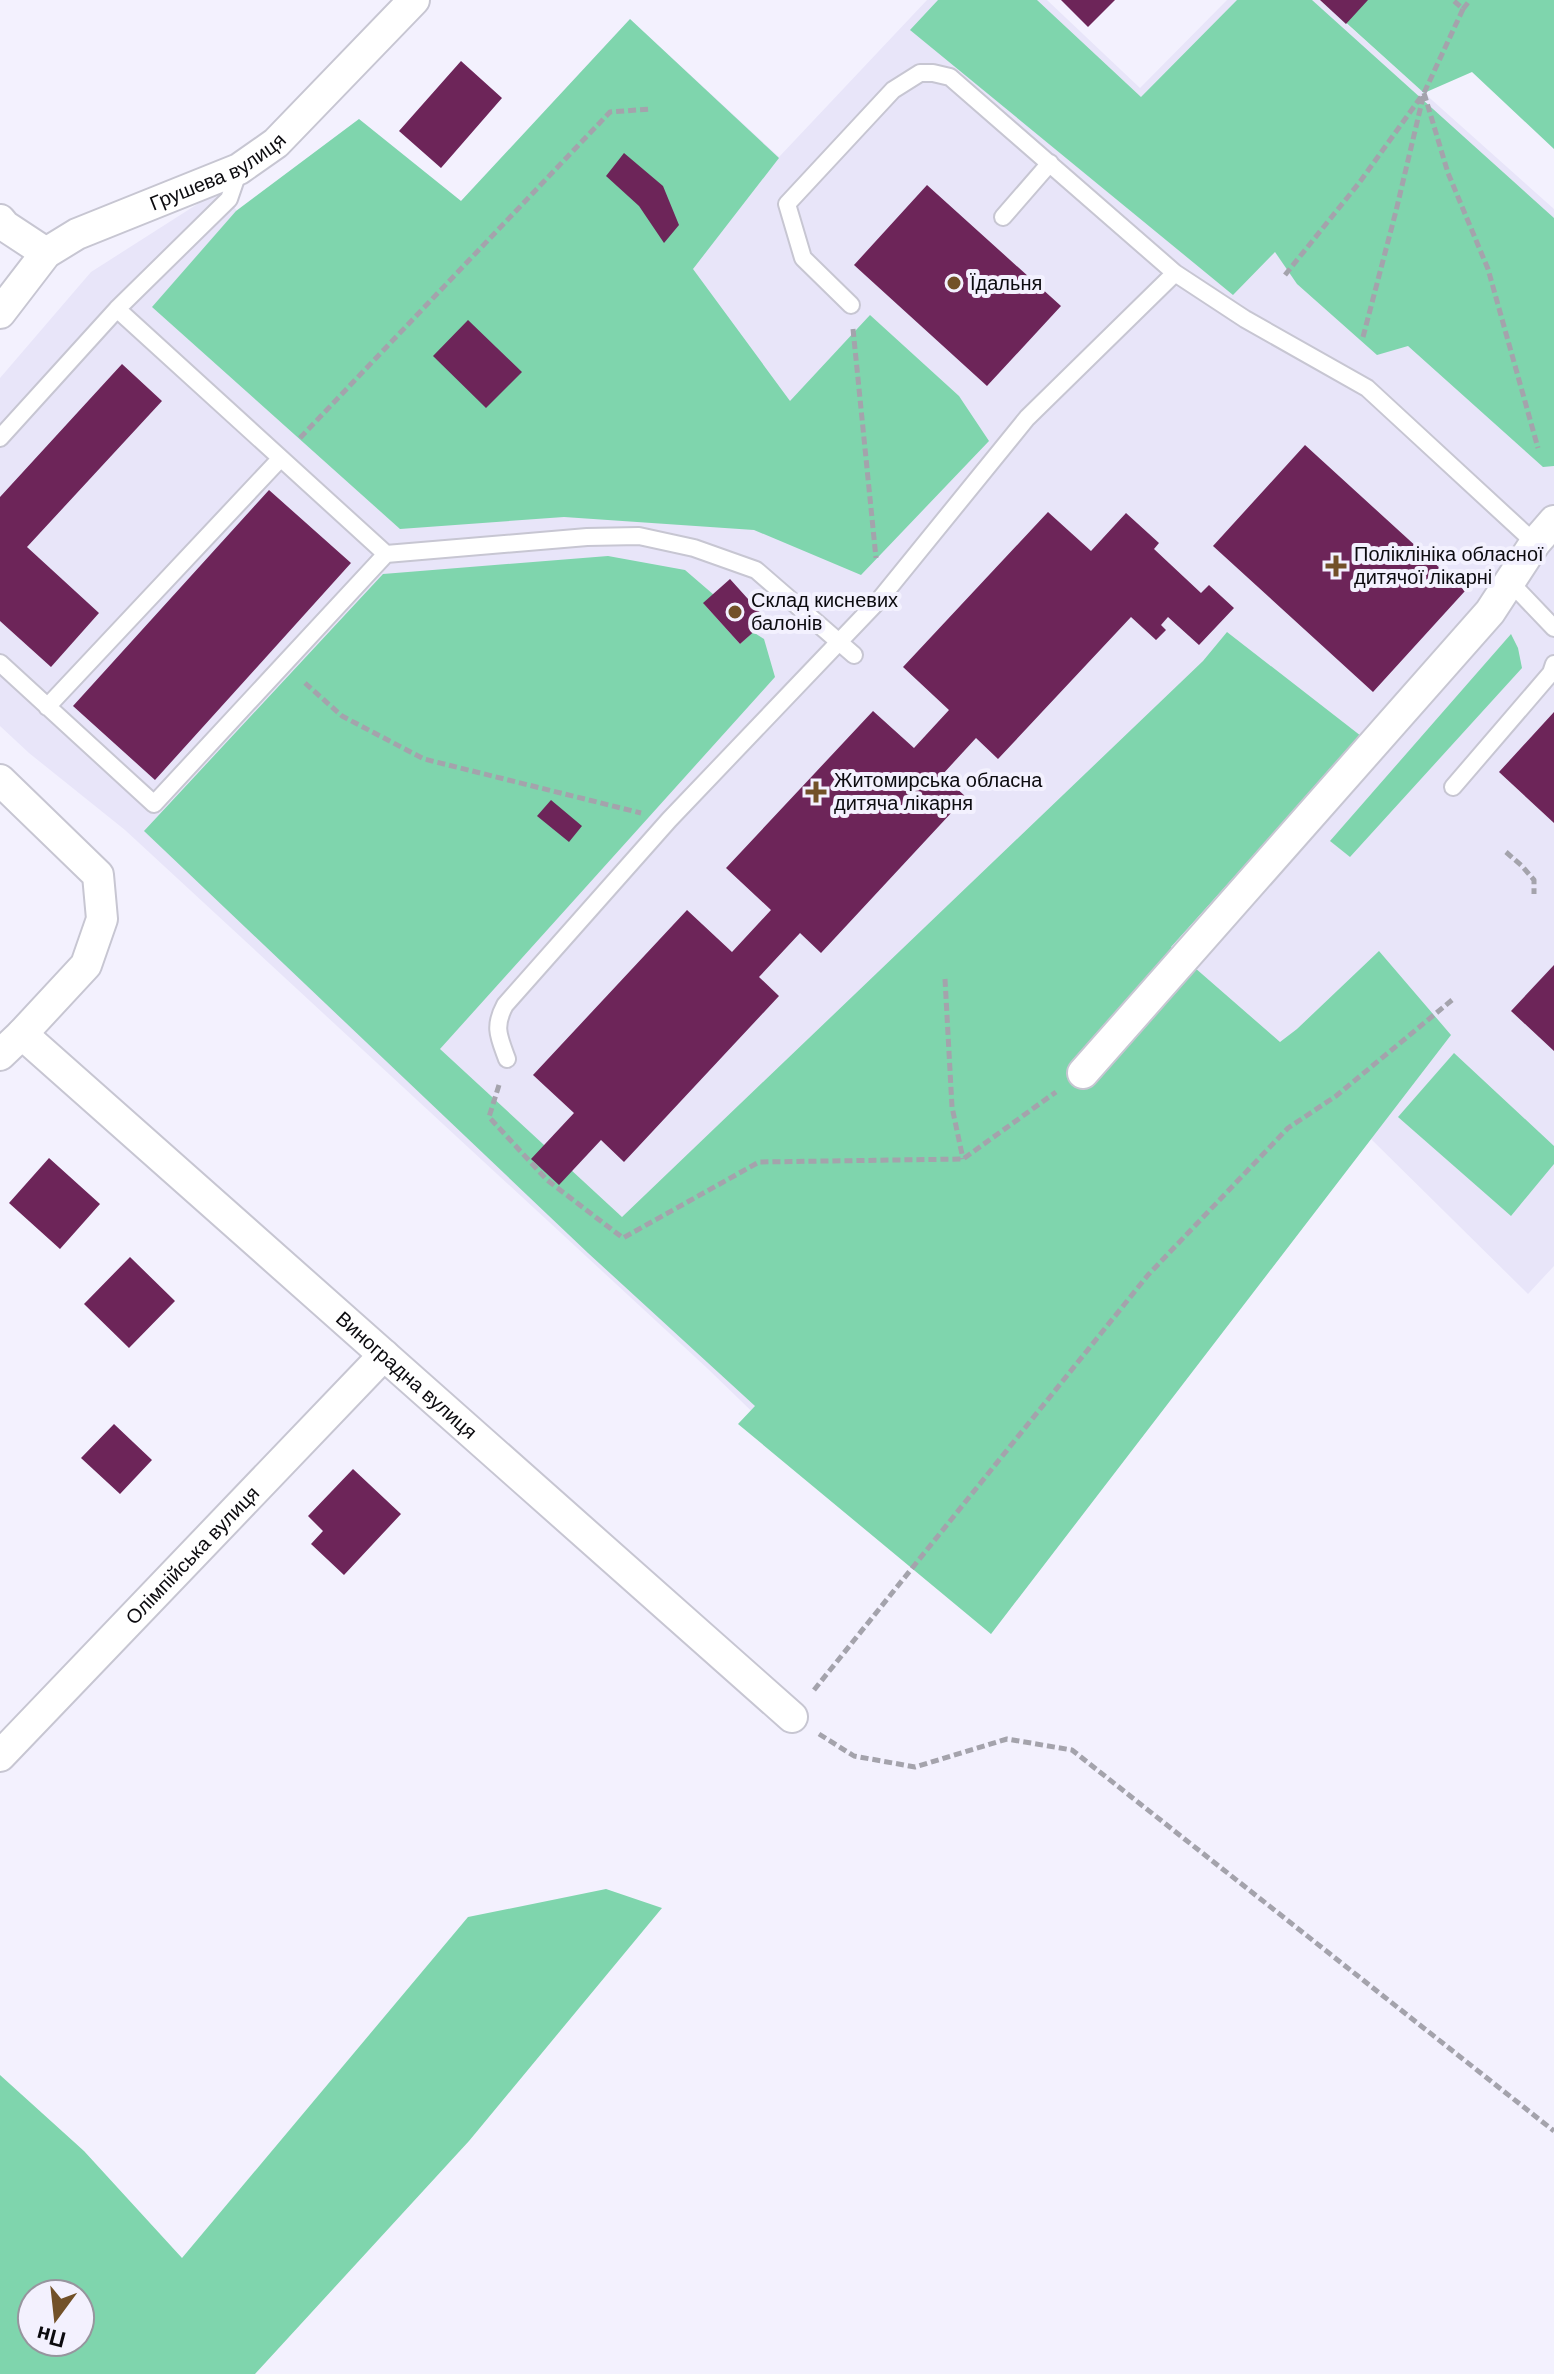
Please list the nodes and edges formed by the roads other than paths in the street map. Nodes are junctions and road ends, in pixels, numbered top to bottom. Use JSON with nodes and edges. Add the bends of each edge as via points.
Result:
{"nodes":[{"id":1,"x":414,"y":0,"type":"edge"},
{"id":2,"x":1050,"y":163,"type":"junction"},
{"id":3,"x":239,"y":169,"type":"junction"},
{"id":4,"x":1003,"y":217,"type":"dead end"},
{"id":5,"x":0,"y":220,"type":"edge"},
{"id":6,"x":46,"y":253,"type":"junction"},
{"id":7,"x":1175,"y":273,"type":"junction"},
{"id":8,"x":851,"y":305,"type":"road end"},
{"id":9,"x":117,"y":309,"type":"junction"},
{"id":10,"x":0,"y":313,"type":"edge"},
{"id":11,"x":0,"y":438,"type":"edge"},
{"id":12,"x":280,"y":459,"type":"junction"},
{"id":13,"x":1544,"y":532,"type":"edge"},
{"id":14,"x":386,"y":554,"type":"junction"},
{"id":15,"x":1510,"y":582,"type":"junction"},
{"id":16,"x":1554,"y":628,"type":"edge"},
{"id":17,"x":839,"y":643,"type":"junction"},
{"id":18,"x":854,"y":655,"type":"dead end"},
{"id":19,"x":0,"y":663,"type":"edge"},
{"id":20,"x":1554,"y":664,"type":"edge"},
{"id":21,"x":47,"y":707,"type":"junction"},
{"id":22,"x":0,"y":780,"type":"edge"},
{"id":23,"x":1453,"y":787,"type":"dead end"},
{"id":24,"x":22,"y":1034,"type":"junction"},
{"id":25,"x":0,"y":1055,"type":"edge"},
{"id":26,"x":507,"y":1059,"type":"road end"},
{"id":27,"x":1083,"y":1073,"type":"road end"},
{"id":28,"x":384,"y":1355,"type":"junction"},
{"id":29,"x":792,"y":1717,"type":"road end"},
{"id":30,"x":0,"y":1756,"type":"edge"}],
"edges":[{"from":1,"to":3,"type":"street","name":"Грушева вулиця","via":[[276,143]]},
{"from":2,"to":4,"type":"lane"},
{"from":2,"to":7,"type":"lane"},
{"from":2,"to":8,"type":"lane","via":[[950,77],[920,73],[893,90],[787,204],[803,258]]},
{"from":3,"to":6,"type":"street","name":"Грушева вулиця","via":[[77,234]]},
{"from":3,"to":9,"type":"lane","via":[[229,199]]},
{"from":5,"to":6,"type":"street"},
{"from":6,"to":10,"type":"street","name":"Грушева вулиця"},
{"from":7,"to":13,"type":"lane","via":[[1367,388]]},
{"from":7,"to":17,"type":"lane","via":[[1027,418]]},
{"from":9,"to":11,"type":"lane"},
{"from":9,"to":12,"type":"lane"},
{"from":12,"to":14,"type":"lane"},
{"from":12,"to":21,"type":"lane"},
{"from":13,"to":15,"type":"street"},
{"from":14,"to":17,"type":"lane","via":[[639,536],[756,570]]},
{"from":14,"to":21,"type":"lane","via":[[154,804]]},
{"from":15,"to":16,"type":"lane"},
{"from":15,"to":27,"type":"street","via":[[1490,612]]},
{"from":17,"to":18,"type":"lane"},
{"from":17,"to":26,"type":"lane","via":[[669,820],[505,1005],[498,1033]]},
{"from":19,"to":21,"type":"lane"},
{"from":20,"to":23,"type":"lane"},
{"from":22,"to":24,"type":"street","via":[[98,875],[102,919],[86,965]]},
{"from":24,"to":25,"type":"street"},
{"from":24,"to":28,"type":"street","name":"Виноградна вулиця"},
{"from":28,"to":29,"type":"street","name":"Виноградна вулиця"},
{"from":28,"to":30,"type":"street","name":"Олімпійська вулиця"}]}
